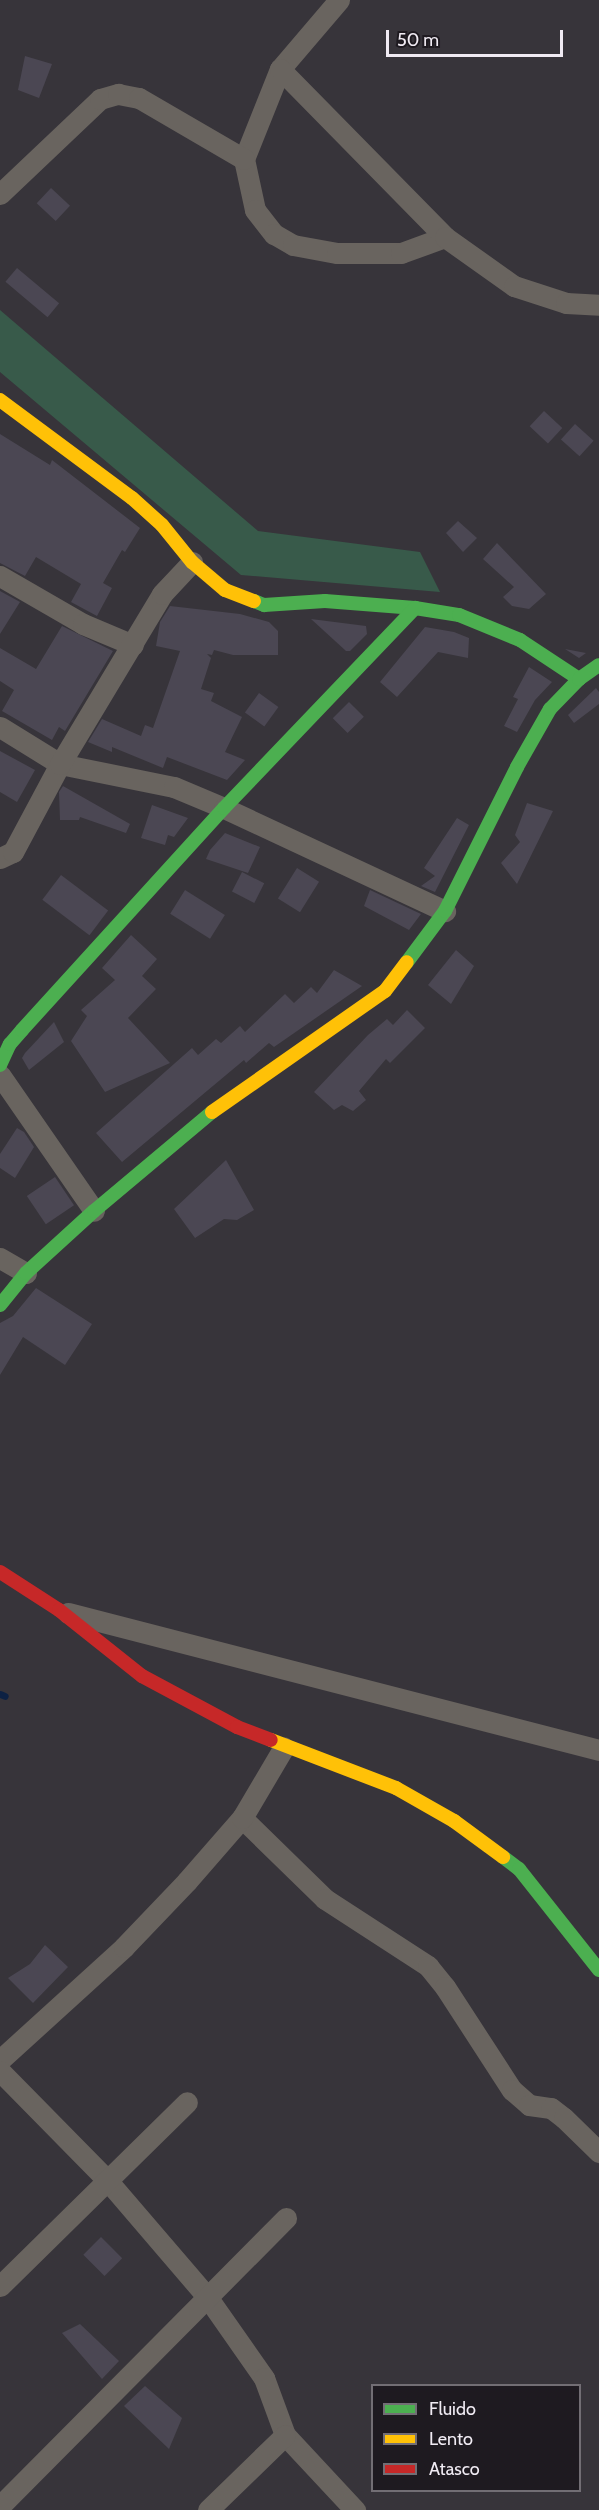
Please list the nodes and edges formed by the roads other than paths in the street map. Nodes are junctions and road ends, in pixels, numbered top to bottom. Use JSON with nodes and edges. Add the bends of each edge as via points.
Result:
{"nodes":[{"id":1,"x":339,"y":0,"type":"edge"},
{"id":2,"x":280,"y":69,"type":"junction"},
{"id":3,"x":244,"y":159,"type":"junction"},
{"id":4,"x":0,"y":194,"type":"edge"},
{"id":5,"x":446,"y":237,"type":"junction"},
{"id":6,"x":599,"y":306,"type":"edge"},
{"id":7,"x":0,"y":400,"type":"edge"},
{"id":8,"x":192,"y":562,"type":"junction"},
{"id":9,"x":0,"y":576,"type":"edge"},
{"id":10,"x":415,"y":608,"type":"junction"},
{"id":11,"x":133,"y":645,"type":"junction"},
{"id":12,"x":599,"y":665,"type":"edge"},
{"id":13,"x":579,"y":679,"type":"junction"},
{"id":14,"x":0,"y":727,"type":"edge"},
{"id":15,"x":60,"y":764,"type":"junction"},
{"id":16,"x":224,"y":808,"type":"junction"},
{"id":17,"x":0,"y":858,"type":"edge"},
{"id":18,"x":445,"y":911,"type":"junction"},
{"id":19,"x":0,"y":1065,"type":"edge"},
{"id":20,"x":0,"y":1076,"type":"edge"},
{"id":21,"x":94,"y":1210,"type":"junction"},
{"id":22,"x":0,"y":1258,"type":"edge"},
{"id":23,"x":26,"y":1273,"type":"junction"},
{"id":24,"x":0,"y":1305,"type":"edge"},
{"id":25,"x":0,"y":1572,"type":"edge"},
{"id":26,"x":59,"y":1610,"type":"junction"},
{"id":27,"x":284,"y":1747,"type":"junction"},
{"id":28,"x":599,"y":1750,"type":"edge"},
{"id":29,"x":242,"y":1818,"type":"junction"},
{"id":30,"x":599,"y":1970,"type":"edge"},
{"id":31,"x":0,"y":2060,"type":"edge"},
{"id":32,"x":0,"y":2071,"type":"edge"},
{"id":33,"x":187,"y":2102,"type":"dead end"},
{"id":34,"x":599,"y":2152,"type":"edge"},
{"id":35,"x":107,"y":2180,"type":"junction"},
{"id":36,"x":286,"y":2218,"type":"dead end"},
{"id":37,"x":0,"y":2286,"type":"edge"},
{"id":38,"x":208,"y":2298,"type":"junction"},
{"id":39,"x":285,"y":2435,"type":"junction"},
{"id":40,"x":0,"y":2506,"type":"edge"},
{"id":41,"x":208,"y":2510,"type":"edge"},
{"id":42,"x":355,"y":2510,"type":"edge"}],
"edges":[{"from":1,"to":2,"type":"street"},
{"from":2,"to":3,"type":"street"},
{"from":2,"to":5,"type":"street"},
{"from":3,"to":4,"type":"street","via":[[139,98],[118,94],[100,99]]},
{"from":3,"to":5,"type":"street","via":[[255,210],[274,234],[293,245],[337,253],[401,254]]},
{"from":5,"to":6,"type":"street","via":[[514,286],[566,303]]},
{"from":7,"to":8,"type":"street","via":[[132,498],[162,525]]},
{"from":8,"to":10,"type":"street","via":[[225,590],[264,605],[325,601]]},
{"from":8,"to":11,"type":"street","via":[[162,594]]},
{"from":9,"to":11,"type":"street","via":[[83,624]]},
{"from":10,"to":13,"type":"street","via":[[459,615],[520,640]]},
{"from":10,"to":16,"type":"street"},
{"from":11,"to":15,"type":"street"},
{"from":12,"to":13,"type":"street"},
{"from":13,"to":18,"type":"street","via":[[550,709]]},
{"from":14,"to":15,"type":"street"},
{"from":15,"to":16,"type":"street","via":[[174,787]]},
{"from":15,"to":17,"type":"street","via":[[14,852]]},
{"from":16,"to":18,"type":"street"},
{"from":16,"to":19,"type":"street","via":[[16,1037]]},
{"from":18,"to":21,"type":"street","via":[[386,991],[218,1107]]},
{"from":20,"to":21,"type":"street"},
{"from":21,"to":23,"type":"street"},
{"from":22,"to":23,"type":"street"},
{"from":23,"to":24,"type":"street"},
{"from":25,"to":26,"type":"street"},
{"from":26,"to":27,"type":"street","via":[[142,1676],[237,1727]]},
{"from":26,"to":28,"type":"street"},
{"from":27,"to":29,"type":"street"},
{"from":27,"to":30,"type":"street","via":[[396,1788],[454,1821],[519,1869]]},
{"from":29,"to":31,"type":"street","via":[[124,1947]]},
{"from":29,"to":34,"type":"street","via":[[325,1899],[428,1966],[512,2090],[529,2105],[550,2108]]},
{"from":32,"to":35,"type":"street"},
{"from":33,"to":35,"type":"street"},
{"from":35,"to":37,"type":"street"},
{"from":35,"to":38,"type":"street"},
{"from":36,"to":38,"type":"street"},
{"from":38,"to":39,"type":"street","via":[[264,2379]]},
{"from":38,"to":40,"type":"street"},
{"from":39,"to":41,"type":"street"},
{"from":39,"to":42,"type":"street"}]}
